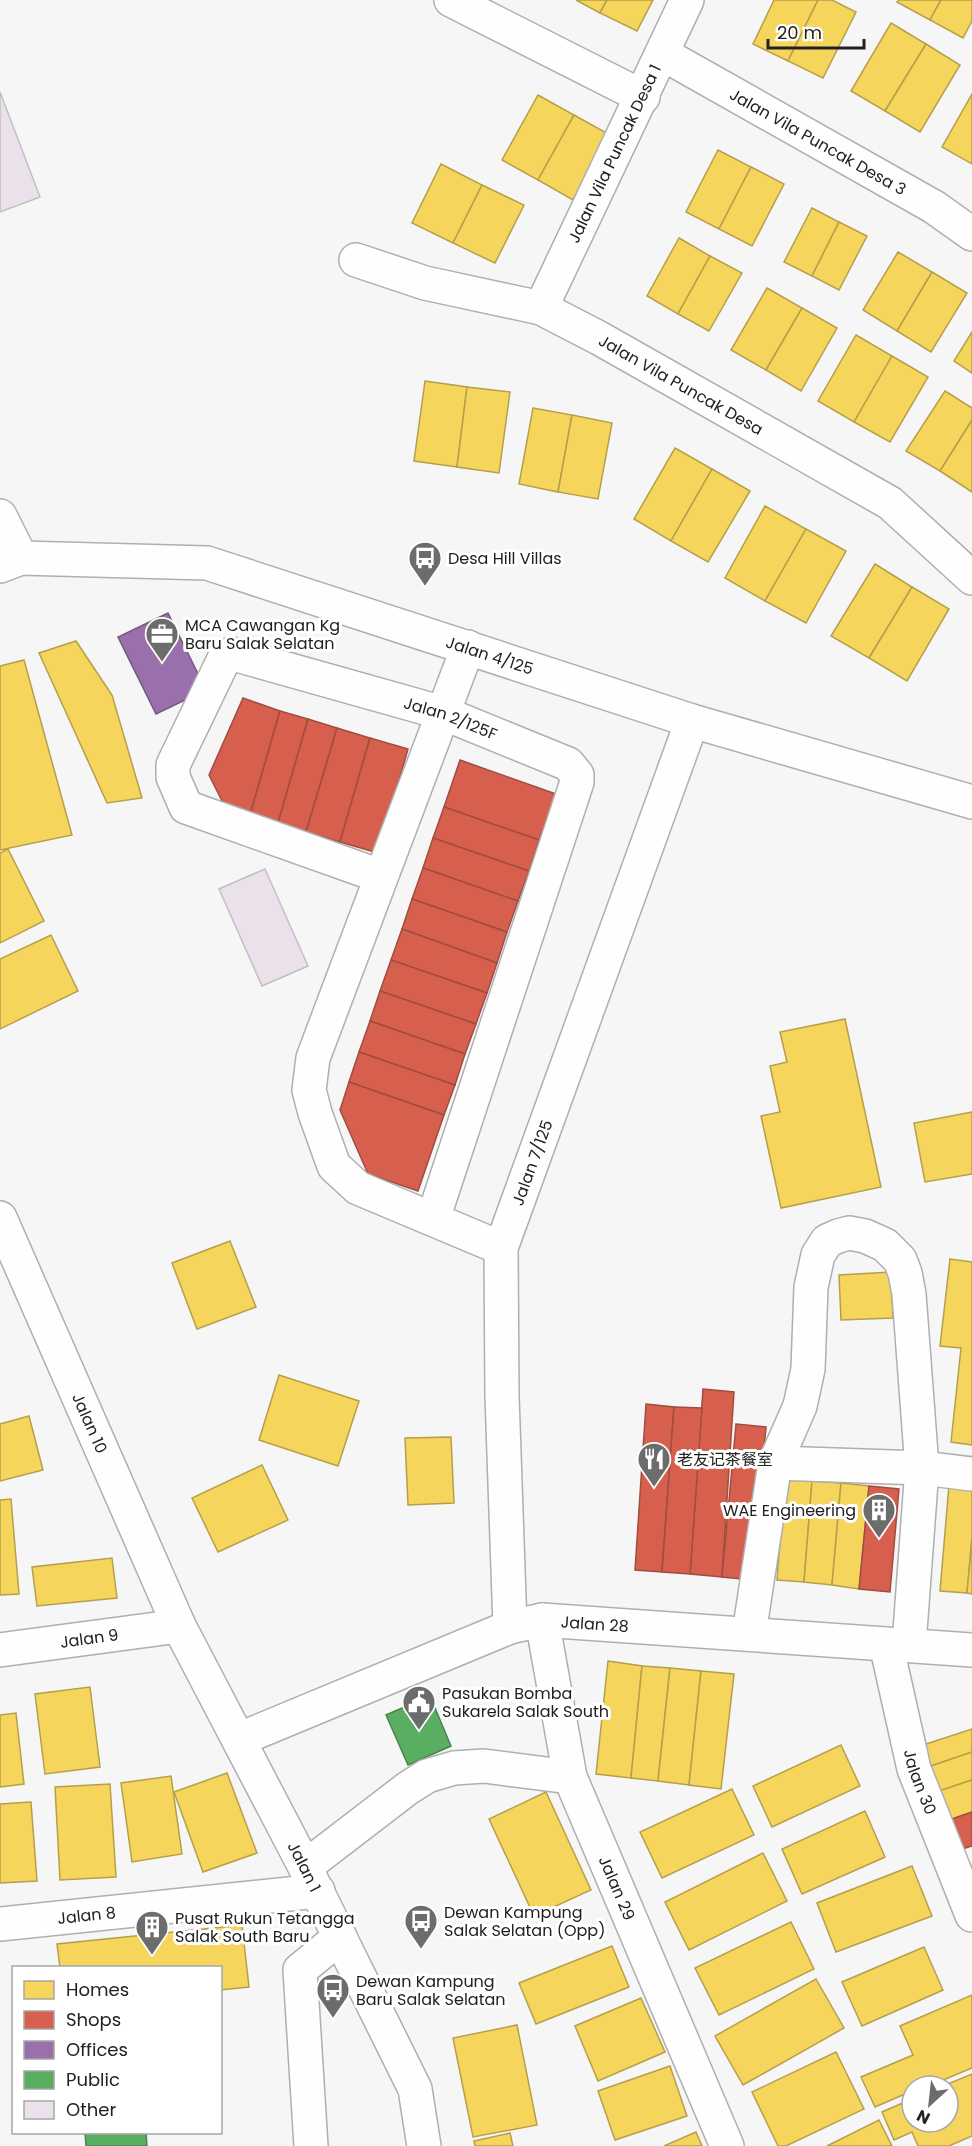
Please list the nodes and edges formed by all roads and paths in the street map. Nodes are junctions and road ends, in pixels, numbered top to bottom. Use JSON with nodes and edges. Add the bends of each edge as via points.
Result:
{"nodes":[{"id":1,"x":451,"y":0,"type":"edge"},
{"id":2,"x":687,"y":0,"type":"edge"},
{"id":3,"x":663,"y":54,"type":"junction"},
{"id":4,"x":643,"y":97,"type":"junction"},
{"id":5,"x":972,"y":234,"type":"edge"},
{"id":6,"x":356,"y":260,"type":"dead end"},
{"id":7,"x":541,"y":308,"type":"junction"},
{"id":8,"x":0,"y":516,"type":"edge"},
{"id":9,"x":11,"y":562,"type":"edge"},
{"id":10,"x":972,"y":578,"type":"edge"},
{"id":11,"x":468,"y":647,"type":"junction"},
{"id":12,"x":442,"y":713,"type":"junction"},
{"id":13,"x":692,"y":720,"type":"junction"},
{"id":14,"x":972,"y":802,"type":"edge"},
{"id":15,"x":380,"y":876,"type":"junction"},
{"id":16,"x":0,"y":1218,"type":"edge"},
{"id":17,"x":433,"y":1219,"type":"junction"},
{"id":18,"x":501,"y":1248,"type":"junction"},
{"id":19,"x":775,"y":1463,"type":"junction"},
{"id":20,"x":922,"y":1468,"type":"junction"},
{"id":21,"x":972,"y":1474,"type":"edge"},
{"id":22,"x":542,"y":1620,"type":"junction"},
{"id":23,"x":179,"y":1626,"type":"junction"},
{"id":24,"x":510,"y":1627,"type":"junction"},
{"id":25,"x":749,"y":1634,"type":"junction"},
{"id":26,"x":897,"y":1645,"type":"junction"},
{"id":27,"x":0,"y":1650,"type":"edge"},
{"id":28,"x":972,"y":1650,"type":"edge"},
{"id":29,"x":240,"y":1739,"type":"junction"},
{"id":30,"x":570,"y":1777,"type":"junction"},
{"id":31,"x":311,"y":1879,"type":"junction"},
{"id":32,"x":972,"y":1915,"type":"edge"},
{"id":33,"x":0,"y":1924,"type":"edge"},
{"id":34,"x":340,"y":1937,"type":"junction"},
{"id":35,"x":311,"y":2146,"type":"edge"},
{"id":36,"x":424,"y":2146,"type":"edge"},
{"id":37,"x":727,"y":2146,"type":"edge"}],
"edges":[{"from":1,"to":4,"type":"street"},
{"from":2,"to":3,"type":"street","name":"Jalan Vila Puncak Desa 1"},
{"from":3,"to":4,"type":"street","name":"Jalan Vila Puncak Desa 1"},
{"from":3,"to":5,"type":"street","name":"Jalan Vila Puncak Desa 3","via":[[934,207]]},
{"from":4,"to":7,"type":"street","name":"Jalan Vila Puncak Desa 1"},
{"from":6,"to":7,"type":"street","name":"Jalan Vila Puncak Desa","via":[[425,284]]},
{"from":7,"to":10,"type":"street","name":"Jalan Vila Puncak Desa","via":[[890,503]]},
{"from":8,"to":9,"type":"street"},
{"from":9,"to":11,"type":"street","name":"Jalan 4/125","via":[[207,563]]},
{"from":11,"to":12,"type":"street"},
{"from":11,"to":13,"type":"street","name":"Jalan 4/125"},
{"from":12,"to":15,"type":"street"},
{"from":12,"to":15,"type":"street","name":"Jalan 2/125F","via":[[231,654],[221,662],[173,765],[173,777],[183,802],[191,810]]},
{"from":12,"to":17,"type":"street","name":"Jalan 2/125F","via":[[568,764],[577,775]]},
{"from":13,"to":14,"type":"street","name":"Jalan 4/125"},
{"from":13,"to":18,"type":"street","name":"Jalan 7/125"},
{"from":15,"to":17,"type":"street","via":[[313,1058],[309,1090],[334,1166],[358,1188]]},
{"from":16,"to":23,"type":"street","name":"Jalan 10"},
{"from":17,"to":18,"type":"street"},
{"from":18,"to":24,"type":"street","name":"Jalan 7/125"},
{"from":19,"to":20,"type":"street"},
{"from":19,"to":20,"type":"street","name":"Jalan 30","via":[[800,1406],[808,1369],[811,1287],[818,1255],[827,1241],[849,1233],[885,1245],[900,1260],[905,1273]]},
{"from":19,"to":25,"type":"street","name":"Jalan 30"},
{"from":20,"to":21,"type":"street"},
{"from":20,"to":26,"type":"street","name":"Jalan 30"},
{"from":22,"to":24,"type":"street","name":"Jalan 28"},
{"from":22,"to":25,"type":"street","name":"Jalan 28"},
{"from":22,"to":30,"type":"street","name":"Jalan 29"},
{"from":23,"to":27,"type":"street","name":"Jalan 9"},
{"from":23,"to":29,"type":"street","name":"Jalan 1"},
{"from":24,"to":29,"type":"street","name":"Jalan 28"},
{"from":25,"to":26,"type":"street","name":"Jalan 28"},
{"from":26,"to":28,"type":"street","name":"Jalan 28"},
{"from":26,"to":32,"type":"street","name":"Jalan 30","via":[[914,1769]]},
{"from":29,"to":31,"type":"street","name":"Jalan 1"},
{"from":30,"to":31,"type":"street","via":[[484,1766],[454,1768],[427,1776],[408,1788]]},
{"from":30,"to":37,"type":"street","name":"Jalan 29"},
{"from":31,"to":33,"type":"street","name":"Jalan 8"},
{"from":31,"to":34,"type":"street","name":"Jalan 1"},
{"from":34,"to":35,"type":"street","via":[[300,1970]]},
{"from":34,"to":36,"type":"street","name":"Jalan 1","via":[[415,2089]]}]}
